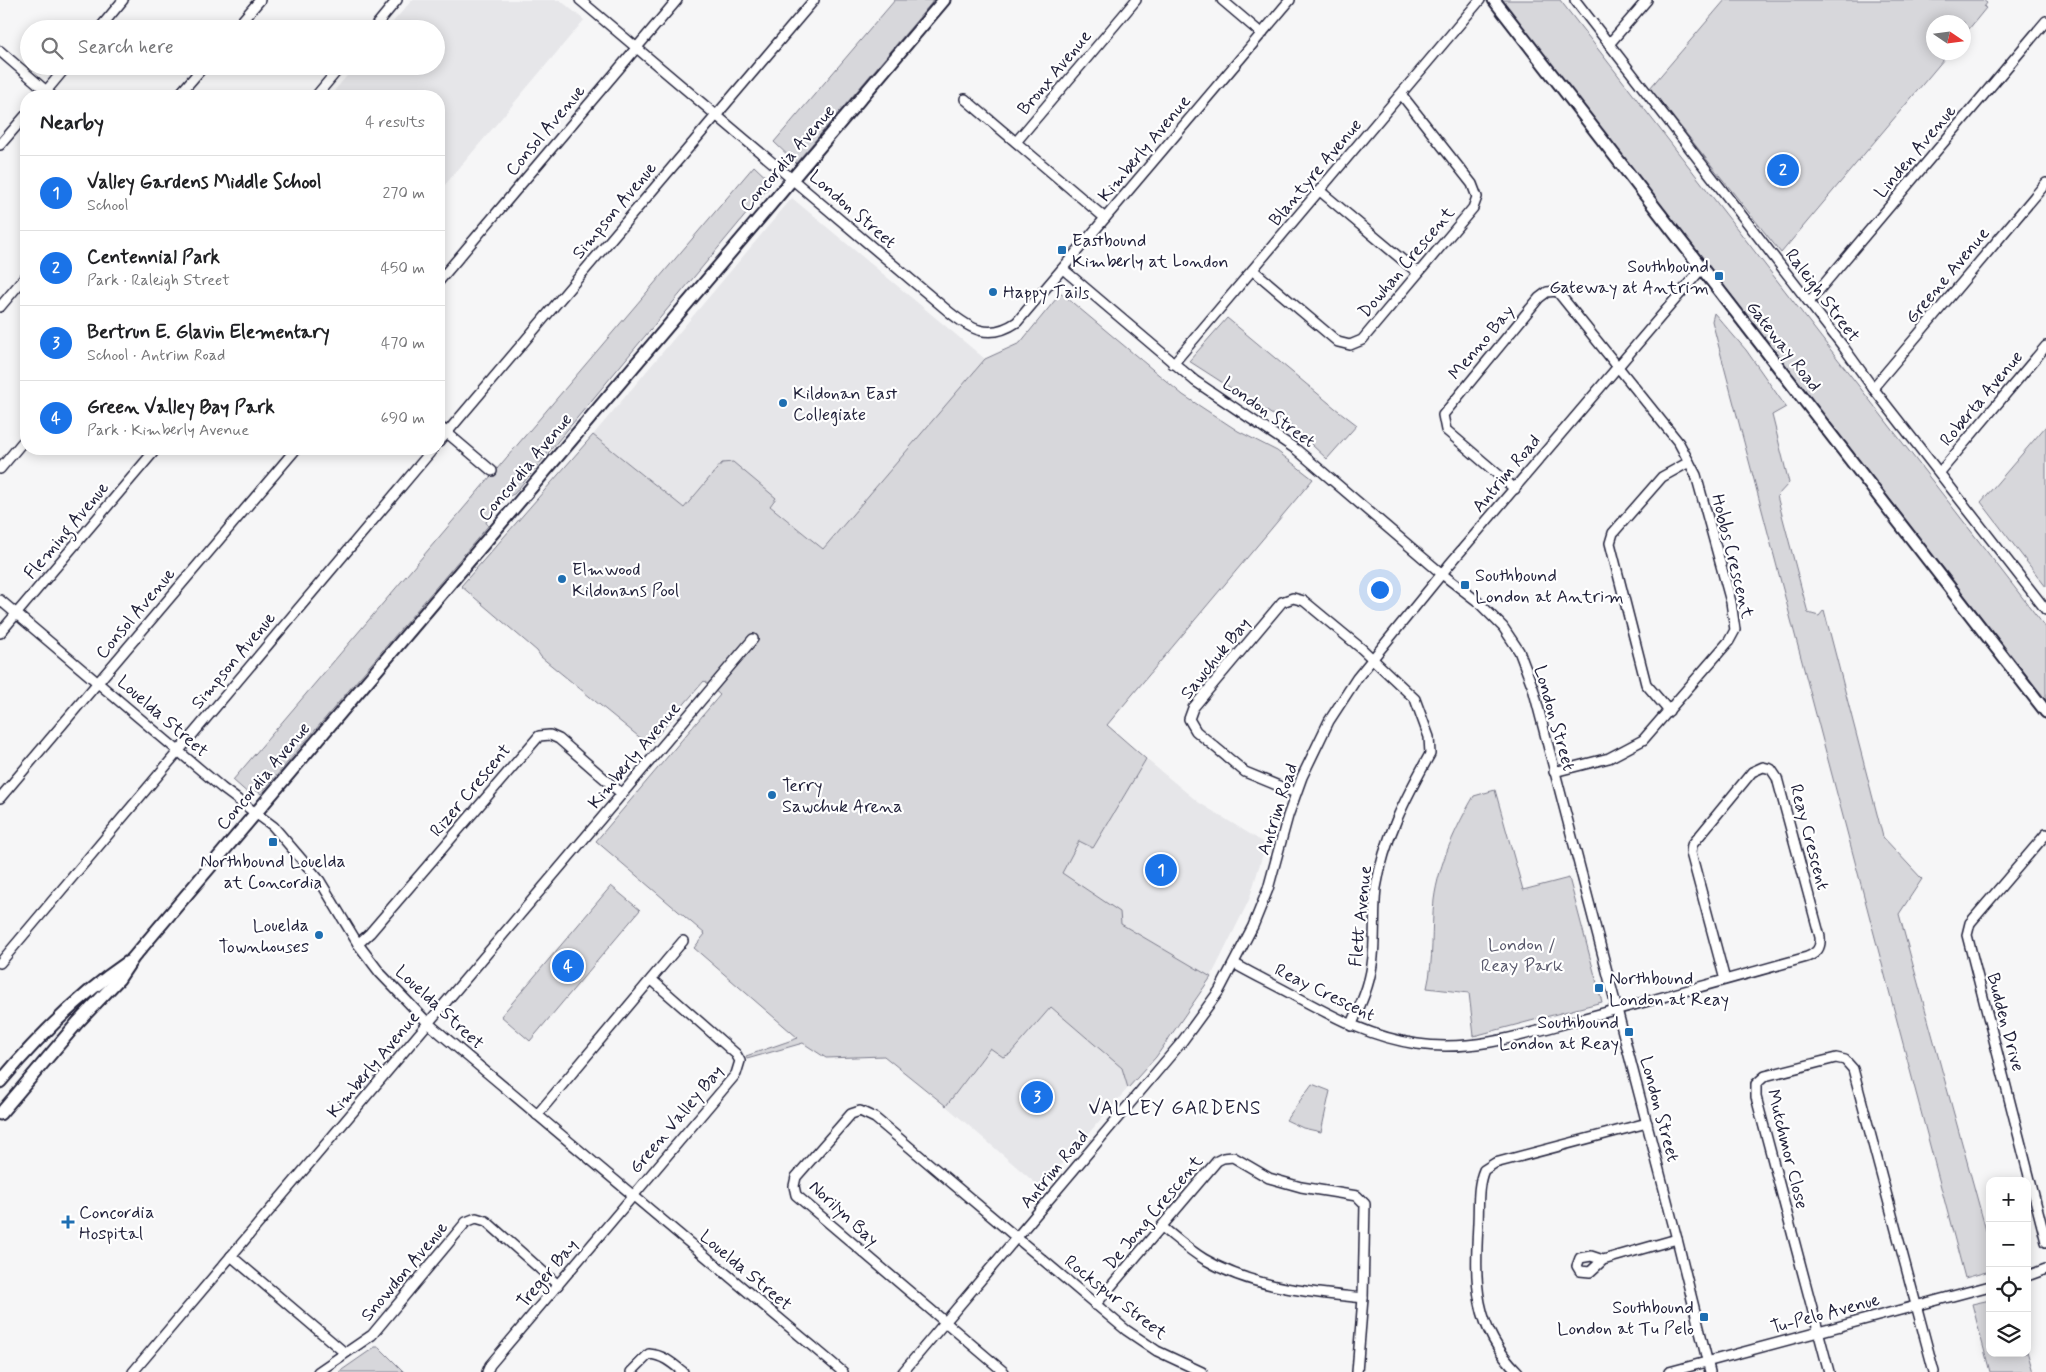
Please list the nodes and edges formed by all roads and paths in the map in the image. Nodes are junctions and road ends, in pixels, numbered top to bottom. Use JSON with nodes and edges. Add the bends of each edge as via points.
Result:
{"nodes":[{"id":1,"x":123,"y":0,"type":"edge"},
{"id":2,"x":260,"y":0,"type":"edge"},
{"id":3,"x":398,"y":0,"type":"edge"},
{"id":4,"x":580,"y":0,"type":"edge"},
{"id":5,"x":677,"y":0,"type":"edge"},
{"id":6,"x":814,"y":0,"type":"edge"},
{"id":7,"x":944,"y":0,"type":"edge"},
{"id":8,"x":1136,"y":0,"type":"edge"},
{"id":9,"x":1222,"y":0,"type":"edge"},
{"id":10,"x":1290,"y":0,"type":"edge"},
{"id":11,"x":1480,"y":0,"type":"edge"},
{"id":12,"x":1494,"y":0,"type":"edge"},
{"id":13,"x":1575,"y":0,"type":"edge"},
{"id":14,"x":1647,"y":0,"type":"edge"},
{"id":15,"x":106,"y":20,"type":"edge"},
{"id":16,"x":243,"y":20,"type":"edge"},
{"id":17,"x":381,"y":20,"type":"edge"},
{"id":18,"x":2046,"y":22,"type":"edge"},
{"id":19,"x":1262,"y":34,"type":"junction"},
{"id":20,"x":1610,"y":44,"type":"junction"},
{"id":21,"x":636,"y":48,"type":"junction"},
{"id":22,"x":0,"y":51,"type":"edge"},
{"id":23,"x":20,"y":69,"type":"edge"},
{"id":24,"x":26,"y":75,"type":"edge"},
{"id":25,"x":61,"y":75,"type":"edge"},
{"id":26,"x":196,"y":75,"type":"edge"},
{"id":27,"x":334,"y":75,"type":"edge"},
{"id":28,"x":43,"y":90,"type":"edge"},
{"id":29,"x":50,"y":90,"type":"edge"},
{"id":30,"x":183,"y":90,"type":"edge"},
{"id":31,"x":321,"y":90,"type":"edge"},
{"id":32,"x":1401,"y":94,"type":"junction"},
{"id":33,"x":965,"y":99,"type":"dead end"},
{"id":34,"x":716,"y":116,"type":"junction"},
{"id":35,"x":20,"y":121,"type":"edge"},
{"id":36,"x":1016,"y":142,"type":"junction"},
{"id":37,"x":0,"y":146,"type":"edge"},
{"id":38,"x":792,"y":178,"type":"junction"},
{"id":39,"x":2046,"y":183,"type":"edge"},
{"id":40,"x":1320,"y":191,"type":"junction"},
{"id":41,"x":1106,"y":218,"type":"junction"},
{"id":42,"x":1702,"y":268,"type":"junction"},
{"id":43,"x":1063,"y":269,"type":"junction"},
{"id":44,"x":1253,"y":270,"type":"junction"},
{"id":45,"x":1418,"y":273,"type":"junction"},
{"id":46,"x":445,"y":274,"type":"edge"},
{"id":47,"x":20,"y":283,"type":"edge"},
{"id":48,"x":1808,"y":302,"type":"junction"},
{"id":49,"x":0,"y":307,"type":"edge"},
{"id":50,"x":1022,"y":317,"type":"joint"},
{"id":51,"x":2046,"y":346,"type":"edge"},
{"id":52,"x":1173,"y":364,"type":"junction"},
{"id":53,"x":1618,"y":367,"type":"junction"},
{"id":54,"x":1872,"y":388,"type":"junction"},
{"id":55,"x":447,"y":432,"type":"junction"},
{"id":56,"x":445,"y":434,"type":"edge"},
{"id":57,"x":20,"y":445,"type":"edge"},
{"id":58,"x":151,"y":455,"type":"edge"},
{"id":59,"x":291,"y":455,"type":"edge"},
{"id":60,"x":428,"y":455,"type":"edge"},
{"id":61,"x":1689,"y":462,"type":"junction"},
{"id":62,"x":0,"y":469,"type":"edge"},
{"id":63,"x":492,"y":471,"type":"dead end"},
{"id":64,"x":1940,"y":472,"type":"junction"},
{"id":65,"x":1515,"y":488,"type":"junction"},
{"id":66,"x":1442,"y":574,"type":"junction"},
{"id":67,"x":0,"y":600,"type":"edge"},
{"id":68,"x":2046,"y":610,"type":"edge"},
{"id":69,"x":16,"y":614,"type":"junction"},
{"id":70,"x":0,"y":633,"type":"edge"},
{"id":71,"x":753,"y":639,"type":"dead end"},
{"id":72,"x":1371,"y":659,"type":"junction"},
{"id":73,"x":98,"y":682,"type":"junction"},
{"id":74,"x":1669,"y":711,"type":"junction"},
{"id":75,"x":2046,"y":712,"type":"edge"},
{"id":76,"x":178,"y":752,"type":"junction"},
{"id":77,"x":1554,"y":772,"type":"junction"},
{"id":78,"x":1296,"y":793,"type":"junction"},
{"id":79,"x":622,"y":794,"type":"junction"},
{"id":80,"x":0,"y":798,"type":"edge"},
{"id":81,"x":254,"y":813,"type":"junction"},
{"id":82,"x":2046,"y":834,"type":"edge"},
{"id":83,"x":683,"y":941,"type":"dead end"},
{"id":84,"x":358,"y":944,"type":"junction"},
{"id":85,"x":133,"y":958,"type":"junction"},
{"id":86,"x":0,"y":962,"type":"edge"},
{"id":87,"x":1235,"y":964,"type":"junction"},
{"id":88,"x":652,"y":980,"type":"junction"},
{"id":89,"x":1725,"y":980,"type":"junction"},
{"id":90,"x":1617,"y":1009,"type":"junction"},
{"id":91,"x":428,"y":1023,"type":"junction"},
{"id":92,"x":1351,"y":1026,"type":"junction"},
{"id":93,"x":0,"y":1082,"type":"edge"},
{"id":94,"x":0,"y":1114,"type":"edge"},
{"id":95,"x":536,"y":1115,"type":"junction"},
{"id":96,"x":1647,"y":1123,"type":"junction"},
{"id":97,"x":633,"y":1196,"type":"junction"},
{"id":98,"x":1162,"y":1226,"type":"junction"},
{"id":99,"x":1017,"y":1238,"type":"junction"},
{"id":100,"x":1677,"y":1239,"type":"junction"},
{"id":101,"x":2046,"y":1242,"type":"edge"},
{"id":102,"x":231,"y":1256,"type":"junction"},
{"id":103,"x":1603,"y":1260,"type":"dead end"},
{"id":104,"x":2046,"y":1269,"type":"edge"},
{"id":105,"x":2031,"y":1275,"type":"edge"},
{"id":106,"x":558,"y":1285,"type":"junction"},
{"id":107,"x":1986,"y":1287,"type":"edge"},
{"id":108,"x":1363,"y":1298,"type":"junction"},
{"id":109,"x":1095,"y":1305,"type":"junction"},
{"id":110,"x":1916,"y":1307,"type":"junction"},
{"id":111,"x":946,"y":1324,"type":"junction"},
{"id":112,"x":1818,"y":1332,"type":"junction"},
{"id":113,"x":345,"y":1353,"type":"junction"},
{"id":114,"x":1707,"y":1362,"type":"junction"},
{"id":115,"x":1186,"y":1369,"type":"edge"},
{"id":116,"x":133,"y":1372,"type":"edge"},
{"id":117,"x":318,"y":1372,"type":"edge"},
{"id":118,"x":487,"y":1372,"type":"edge"},
{"id":119,"x":631,"y":1372,"type":"edge"},
{"id":120,"x":683,"y":1372,"type":"edge"},
{"id":121,"x":843,"y":1372,"type":"edge"},
{"id":122,"x":903,"y":1372,"type":"edge"},
{"id":123,"x":1004,"y":1372,"type":"edge"},
{"id":124,"x":1202,"y":1372,"type":"edge"},
{"id":125,"x":1357,"y":1372,"type":"edge"},
{"id":126,"x":1518,"y":1372,"type":"edge"},
{"id":127,"x":1669,"y":1372,"type":"edge"},
{"id":128,"x":1710,"y":1372,"type":"edge"},
{"id":129,"x":1829,"y":1372,"type":"edge"},
{"id":130,"x":1934,"y":1372,"type":"edge"}],
"edges":[{"from":1,"to":15,"type":"street"},
{"from":2,"to":16,"type":"street"},
{"from":3,"to":17,"type":"street"},
{"from":4,"to":21,"type":"street","name":"London Street"},
{"from":5,"to":21,"type":"street","name":"Consol Avenue"},
{"from":6,"to":34,"type":"street","name":"Simpson Avenue"},
{"from":7,"to":38,"type":"main road","name":"Concordia Avenue"},
{"from":8,"to":36,"type":"street","name":"Bronx Avenue"},
{"from":9,"to":19,"type":"street"},
{"from":10,"to":19,"type":"street","name":"Kimberly Avenue"},
{"from":11,"to":32,"type":"street","name":"Blantyre Avenue"},
{"from":12,"to":42,"type":"main road","name":"Gateway Road"},
{"from":13,"to":20,"type":"street","name":"Raleigh Street"},
{"from":14,"to":20,"type":"street"},
{"from":18,"to":48,"type":"street","name":"Linden Avenue"},
{"from":19,"to":41,"type":"street","name":"Kimberly Avenue"},
{"from":20,"to":48,"type":"street","name":"Raleigh Street"},
{"from":21,"to":34,"type":"street","name":"London Street"},
{"from":21,"to":46,"type":"street","name":"Consol Avenue"},
{"from":22,"to":23,"type":"street"},
{"from":24,"to":28,"type":"street"},
{"from":25,"to":29,"type":"street"},
{"from":26,"to":30,"type":"street"},
{"from":27,"to":31,"type":"street"},
{"from":32,"to":40,"type":"street","name":"Blantyre Avenue"},
{"from":32,"to":45,"type":"street","name":"Dowhan Crescent","via":[[1472,184],[1477,197],[1473,208]]},
{"from":33,"to":36,"type":"street"},
{"from":34,"to":38,"type":"street","name":"London Street"},
{"from":34,"to":55,"type":"street","name":"Simpson Avenue"},
{"from":35,"to":37,"type":"street"},
{"from":36,"to":41,"type":"street"},
{"from":38,"to":50,"type":"street","name":"London Street","via":[[968,328],[981,332],[1004,329]]},
{"from":38,"to":81,"type":"main road","name":"Concordia Avenue"},
{"from":39,"to":54,"type":"street","name":"Greene Avenue"},
{"from":40,"to":44,"type":"street","name":"Blantyre Avenue"},
{"from":40,"to":45,"type":"street"},
{"from":41,"to":43,"type":"street","name":"Kimberly Avenue"},
{"from":42,"to":53,"type":"street","name":"Antrim Road"},
{"from":42,"to":75,"type":"main road","name":"Gateway Road"},
{"from":43,"to":50,"type":"street","name":"Kimberly Avenue"},
{"from":43,"to":52,"type":"street","name":"London Street"},
{"from":44,"to":45,"type":"street","name":"Dowhan Crescent","via":[[1338,342],[1350,345],[1362,340]]},
{"from":44,"to":52,"type":"street","name":"Blantyre Avenue"},
{"from":47,"to":49,"type":"street"},
{"from":48,"to":54,"type":"street","name":"Raleigh Street"},
{"from":51,"to":64,"type":"street","name":"Roberta Avenue"},
{"from":52,"to":66,"type":"street","name":"London Street","via":[[1297,450]]},
{"from":53,"to":61,"type":"street","name":"Hobbs Crescent","via":[[1679,443]]},
{"from":53,"to":65,"type":"street","name":"Antrim Road"},
{"from":53,"to":65,"type":"street","name":"Menno Bay","via":[[1557,291],[1547,292],[1539,298],[1443,415],[1446,430]]},
{"from":54,"to":64,"type":"street","name":"Raleigh Street"},
{"from":55,"to":56,"type":"street","name":"Simpson Avenue"},
{"from":55,"to":63,"type":"street"},
{"from":57,"to":62,"type":"street"},
{"from":58,"to":69,"type":"street","name":"Fleming Avenue"},
{"from":59,"to":73,"type":"street","name":"Consol Avenue"},
{"from":60,"to":76,"type":"street","name":"Simpson Avenue"},
{"from":61,"to":74,"type":"street","name":"Hobbs Crescent","via":[[1696,475],[1731,602],[1735,630]]},
{"from":61,"to":74,"type":"street","via":[[1662,477],[1614,533],[1610,543],[1646,684]]},
{"from":64,"to":68,"type":"street","name":"Raleigh Street"},
{"from":65,"to":66,"type":"street","name":"Antrim Road"},
{"from":66,"to":72,"type":"street","name":"Antrim Road"},
{"from":66,"to":77,"type":"street","name":"London Street","via":[[1491,614],[1519,651],[1533,688]]},
{"from":67,"to":69,"type":"street","name":"Louelda Street"},
{"from":69,"to":70,"type":"street","name":"Fleming Avenue"},
{"from":69,"to":73,"type":"street","name":"Louelda Street"},
{"from":71,"to":79,"type":"street","name":"Kimberly Avenue"},
{"from":72,"to":78,"type":"street","name":"Antrim Road","via":[[1329,721]]},
{"from":72,"to":78,"type":"street","name":"Sawchuk Bay","via":[[1304,601],[1287,599],[1190,713],[1189,719],[1196,731],[1245,772]]},
{"from":72,"to":92,"type":"street","name":"Flett Avenue","via":[[1415,699],[1431,749],[1400,809],[1387,847],[1376,888],[1371,972]]},
{"from":73,"to":76,"type":"street","name":"Louelda Street"},
{"from":73,"to":80,"type":"street","name":"Consol Avenue"},
{"from":74,"to":77,"type":"street","name":"Hobbs Crescent","via":[[1643,740],[1627,750]]},
{"from":76,"to":81,"type":"street","name":"Louelda Street"},
{"from":76,"to":86,"type":"street","name":"Simpson Avenue"},
{"from":77,"to":90,"type":"street","name":"London Street"},
{"from":78,"to":87,"type":"street","name":"Antrim Road","via":[[1268,889]]},
{"from":79,"to":84,"type":"street","name":"Rizer Crescent","via":[[559,739],[550,735],[540,736]]},
{"from":79,"to":91,"type":"street","name":"Kimberly Avenue"},
{"from":81,"to":84,"type":"street","name":"Louelda Street","via":[[273,826],[305,861],[324,886]]},
{"from":81,"to":85,"type":"main road","name":"Concordia Avenue"},
{"from":82,"to":101,"type":"street","name":"Budden Drive","via":[[1970,923],[1967,935]]},
{"from":83,"to":88,"type":"street"},
{"from":84,"to":91,"type":"street","name":"Louelda Street"},
{"from":85,"to":93,"type":"main road","name":"Concordia Avenue","via":[[41,1035]]},
{"from":85,"to":94,"type":"main road","name":"Concordia Avenue","via":[[119,979]]},
{"from":87,"to":92,"type":"street","name":"Reay Crescent"},
{"from":87,"to":99,"type":"street","name":"Antrim Road","via":[[1201,1018]]},
{"from":88,"to":95,"type":"street"},
{"from":88,"to":97,"type":"street","name":"Green Valley Bay","via":[[736,1054],[740,1066]]},
{"from":89,"to":89,"type":"street","name":"Reay Crescent","via":[[1691,853],[1692,845],[1752,772],[1763,766],[1771,769],[1777,778],[1820,947],[1807,957]]},
{"from":89,"to":90,"type":"street","name":"Reay Crescent"},
{"from":90,"to":92,"type":"street","name":"Reay Crescent","via":[[1503,1039],[1466,1045],[1417,1044]]},
{"from":90,"to":96,"type":"street","name":"London Street"},
{"from":91,"to":95,"type":"street","name":"Louelda Street"},
{"from":91,"to":102,"type":"street","name":"Kimberly Avenue"},
{"from":95,"to":97,"type":"street","name":"Louelda Street"},
{"from":96,"to":100,"type":"street","name":"London Street"},
{"from":96,"to":126,"type":"street","via":[[1495,1163],[1484,1170],[1480,1184],[1476,1254],[1478,1301],[1493,1339]]},
{"from":97,"to":106,"type":"street","name":"Treger Bay"},
{"from":97,"to":121,"type":"street","name":"Louelda Street"},
{"from":98,"to":108,"type":"street","via":[[1204,1259],[1239,1275],[1287,1289]]},
{"from":98,"to":108,"type":"street","name":"De Jong Crescent","via":[[1217,1161],[1228,1156],[1284,1183],[1357,1196],[1367,1210]]},
{"from":98,"to":109,"type":"street","name":"De Jong Crescent"},
{"from":99,"to":109,"type":"street","name":"Rockspur Street"},
{"from":99,"to":111,"type":"street","name":"Antrim Road"},
{"from":99,"to":111,"type":"street","name":"Norilyn Bay","via":[[875,1118],[860,1111],[851,1114],[796,1177],[796,1195]]},
{"from":100,"to":103,"type":"street"},
{"from":100,"to":114,"type":"street","name":"London Street"},
{"from":102,"to":113,"type":"street"},
{"from":102,"to":116,"type":"street","name":"Kimberly Avenue"},
{"from":104,"to":105,"type":"street"},
{"from":106,"to":113,"type":"street","name":"Snowdon Avenue","via":[[486,1222],[476,1218],[466,1222],[372,1335]]},
{"from":106,"to":118,"type":"street","name":"Treger Bay","via":[[490,1364]]},
{"from":107,"to":110,"type":"street","name":"Tu-Pelo Avenue"},
{"from":108,"to":125,"type":"street","name":"De Jong Crescent"},
{"from":109,"to":115,"type":"street","name":"Rockspur Street","via":[[1143,1342]]},
{"from":110,"to":112,"type":"street","name":"Tu-Pelo Avenue"},
{"from":110,"to":112,"type":"street","name":"Mutchmor Close","via":[[1853,1069],[1845,1060],[1832,1058],[1765,1076],[1756,1084],[1756,1097]]},
{"from":110,"to":130,"type":"street"},
{"from":111,"to":122,"type":"street","name":"Antrim Road"},
{"from":111,"to":123,"type":"street","name":"Norilyn Bay"},
{"from":112,"to":114,"type":"street","name":"Tu-Pelo Avenue"},
{"from":112,"to":129,"type":"street"},
{"from":113,"to":117,"type":"street","name":"Snowdon Avenue"},
{"from":114,"to":127,"type":"street","name":"Tu-Pelo Avenue"},
{"from":114,"to":128,"type":"street","name":"London Street"},
{"from":115,"to":124,"type":"street","name":"Rockspur Street"},
{"from":119,"to":120,"type":"street","via":[[649,1354],[669,1361]]}]}
